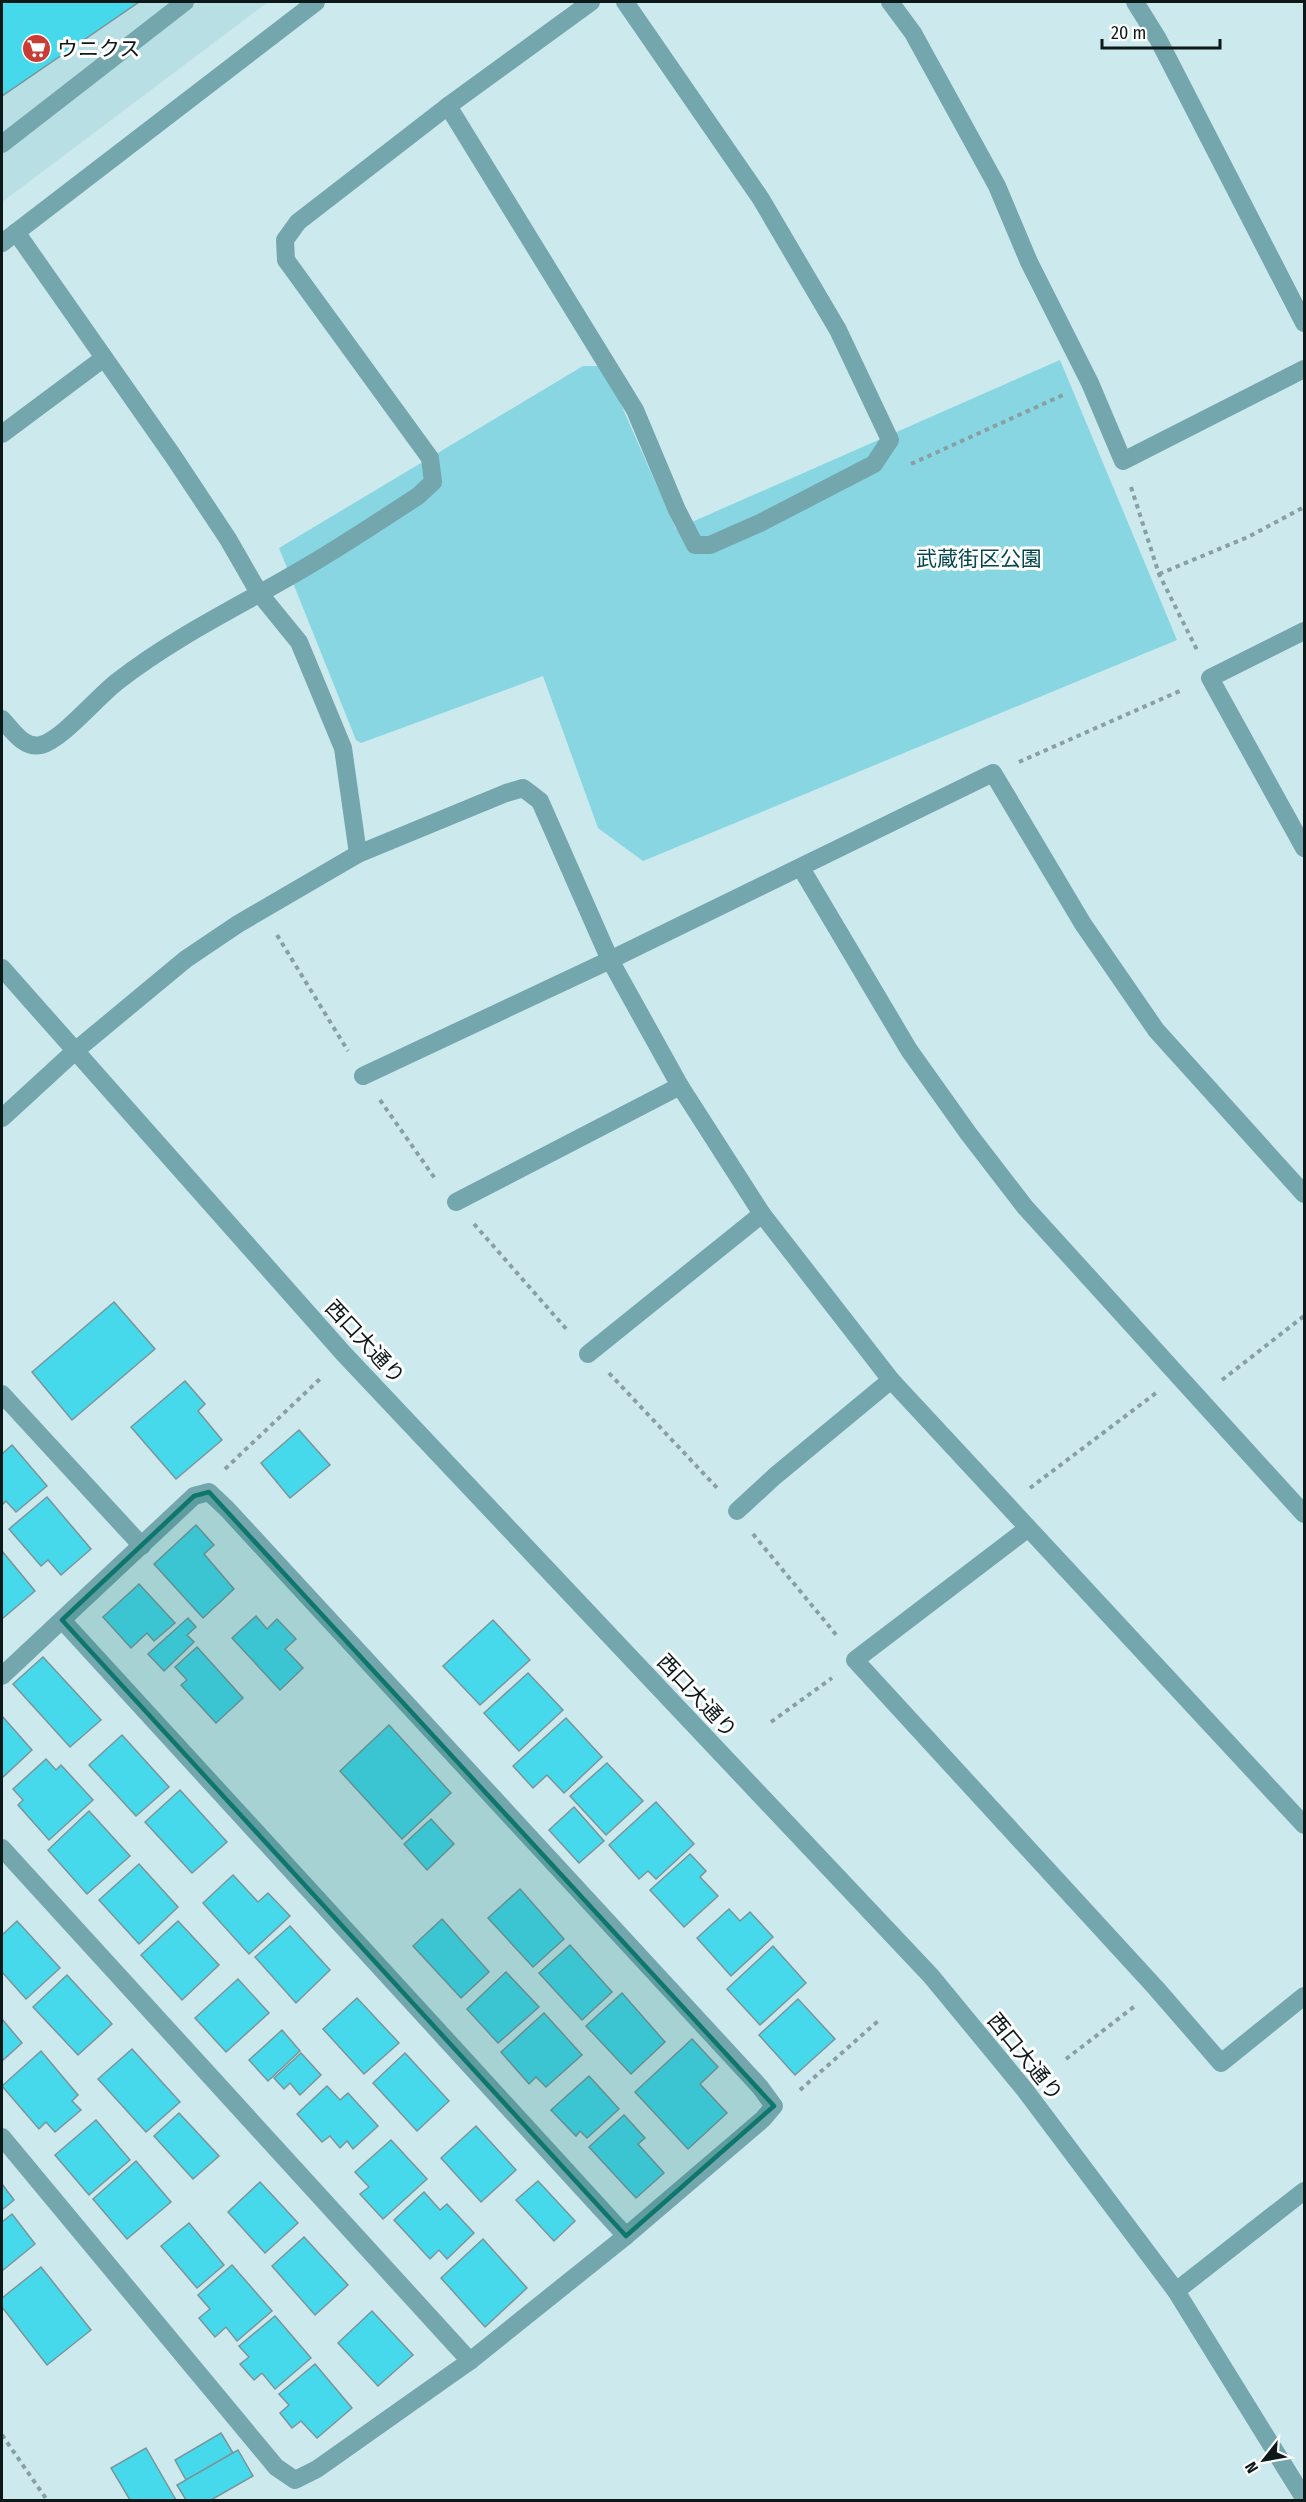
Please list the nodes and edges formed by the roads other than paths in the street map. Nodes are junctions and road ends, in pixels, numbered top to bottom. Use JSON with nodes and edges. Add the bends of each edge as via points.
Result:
{"nodes":[{"id":1,"x":185,"y":2,"type":"edge"},
{"id":2,"x":316,"y":2,"type":"edge"},
{"id":3,"x":591,"y":2,"type":"edge"},
{"id":4,"x":625,"y":2,"type":"edge"},
{"id":5,"x":890,"y":2,"type":"edge"},
{"id":6,"x":1135,"y":2,"type":"edge"},
{"id":7,"x":448,"y":106,"type":"junction"},
{"id":8,"x":3,"y":142,"type":"edge"},
{"id":9,"x":16,"y":232,"type":"junction"},
{"id":10,"x":2,"y":243,"type":"edge"},
{"id":11,"x":1305,"y":323,"type":"edge"},
{"id":12,"x":105,"y":358,"type":"junction"},
{"id":13,"x":1305,"y":369,"type":"edge"},
{"id":14,"x":2,"y":434,"type":"edge"},
{"id":15,"x":259,"y":593,"type":"junction"},
{"id":16,"x":1305,"y":632,"type":"edge"},
{"id":17,"x":2,"y":719,"type":"edge"},
{"id":18,"x":1305,"y":848,"type":"edge"},
{"id":19,"x":358,"y":854,"type":"junction"},
{"id":20,"x":801,"y":868,"type":"junction"},
{"id":21,"x":610,"y":960,"type":"junction"},
{"id":22,"x":2,"y":968,"type":"edge"},
{"id":23,"x":75,"y":1051,"type":"junction"},
{"id":24,"x":363,"y":1076,"type":"road end"},
{"id":25,"x":680,"y":1086,"type":"junction"},
{"id":26,"x":2,"y":1118,"type":"edge"},
{"id":27,"x":1305,"y":1194,"type":"edge"},
{"id":28,"x":456,"y":1202,"type":"road end"},
{"id":29,"x":762,"y":1214,"type":"junction"},
{"id":30,"x":588,"y":1354,"type":"road end"},
{"id":31,"x":891,"y":1380,"type":"junction"},
{"id":32,"x":2,"y":1394,"type":"edge"},
{"id":33,"x":737,"y":1511,"type":"road end"},
{"id":34,"x":1305,"y":1514,"type":"edge"},
{"id":35,"x":1027,"y":1529,"type":"junction"},
{"id":36,"x":142,"y":1546,"type":"junction"},
{"id":37,"x":62,"y":1620,"type":"junction"},
{"id":38,"x":2,"y":1676,"type":"edge"},
{"id":39,"x":1305,"y":1826,"type":"edge"},
{"id":40,"x":2,"y":1848,"type":"edge"},
{"id":41,"x":1305,"y":1996,"type":"edge"},
{"id":42,"x":2,"y":2138,"type":"edge"},
{"id":43,"x":1305,"y":2191,"type":"edge"},
{"id":44,"x":626,"y":2235,"type":"junction"},
{"id":45,"x":1176,"y":2290,"type":"junction"},
{"id":46,"x":470,"y":2361,"type":"junction"},
{"id":47,"x":1305,"y":2498,"type":"edge"}],
"edges":[{"from":1,"to":8,"type":"street"},
{"from":2,"to":9,"type":"street"},
{"from":3,"to":7,"type":"street"},
{"from":4,"to":7,"type":"street","via":[[760,199],[838,330],[890,440],[874,464],[760,523],[710,545],[694,545],[635,410]]},
{"from":5,"to":13,"type":"street","via":[[913,33],[997,186],[1123,461]]},
{"from":6,"to":11,"type":"street","via":[[1158,39]]},
{"from":7,"to":15,"type":"street","via":[[298,222],[285,240],[286,260],[430,458],[433,482],[418,496]]},
{"from":9,"to":10,"type":"street"},
{"from":9,"to":12,"type":"street"},
{"from":12,"to":14,"type":"street"},
{"from":12,"to":15,"type":"street","via":[[228,539]]},
{"from":15,"to":17,"type":"street","via":[[151,655],[101,694],[55,739],[39,746],[24,742]]},
{"from":15,"to":19,"type":"street","via":[[299,642],[343,748]]},
{"from":16,"to":18,"type":"street","via":[[1210,678]]},
{"from":19,"to":21,"type":"street","via":[[523,789],[540,801]]},
{"from":19,"to":23,"type":"street","via":[[186,958]]},
{"from":20,"to":21,"type":"street"},
{"from":20,"to":27,"type":"street","via":[[993,773],[1083,924],[1156,1030]]},
{"from":20,"to":34,"type":"street","via":[[909,1050],[1025,1207]]},
{"from":21,"to":24,"type":"street"},
{"from":21,"to":25,"type":"street"},
{"from":22,"to":23,"type":"street","name":"西口大通り"},
{"from":23,"to":26,"type":"street"},
{"from":23,"to":45,"type":"street","name":"西口大通り","via":[[344,1353],[931,1976],[1024,2090]]},
{"from":25,"to":28,"type":"street"},
{"from":25,"to":29,"type":"street"},
{"from":29,"to":30,"type":"street"},
{"from":29,"to":31,"type":"street"},
{"from":31,"to":33,"type":"street"},
{"from":31,"to":35,"type":"street"},
{"from":32,"to":36,"type":"street"},
{"from":35,"to":39,"type":"street"},
{"from":35,"to":41,"type":"street","via":[[855,1660],[1221,2063]]},
{"from":36,"to":37,"type":"street"},
{"from":36,"to":44,"type":"street","via":[[194,1496],[209,1492],[774,2106]]},
{"from":37,"to":38,"type":"street"},
{"from":37,"to":44,"type":"street"},
{"from":40,"to":46,"type":"street"},
{"from":42,"to":46,"type":"street","via":[[276,2467],[295,2480],[317,2469]]},
{"from":43,"to":45,"type":"street"},
{"from":44,"to":46,"type":"street"},
{"from":45,"to":47,"type":"street","name":"西口大通り"}]}
